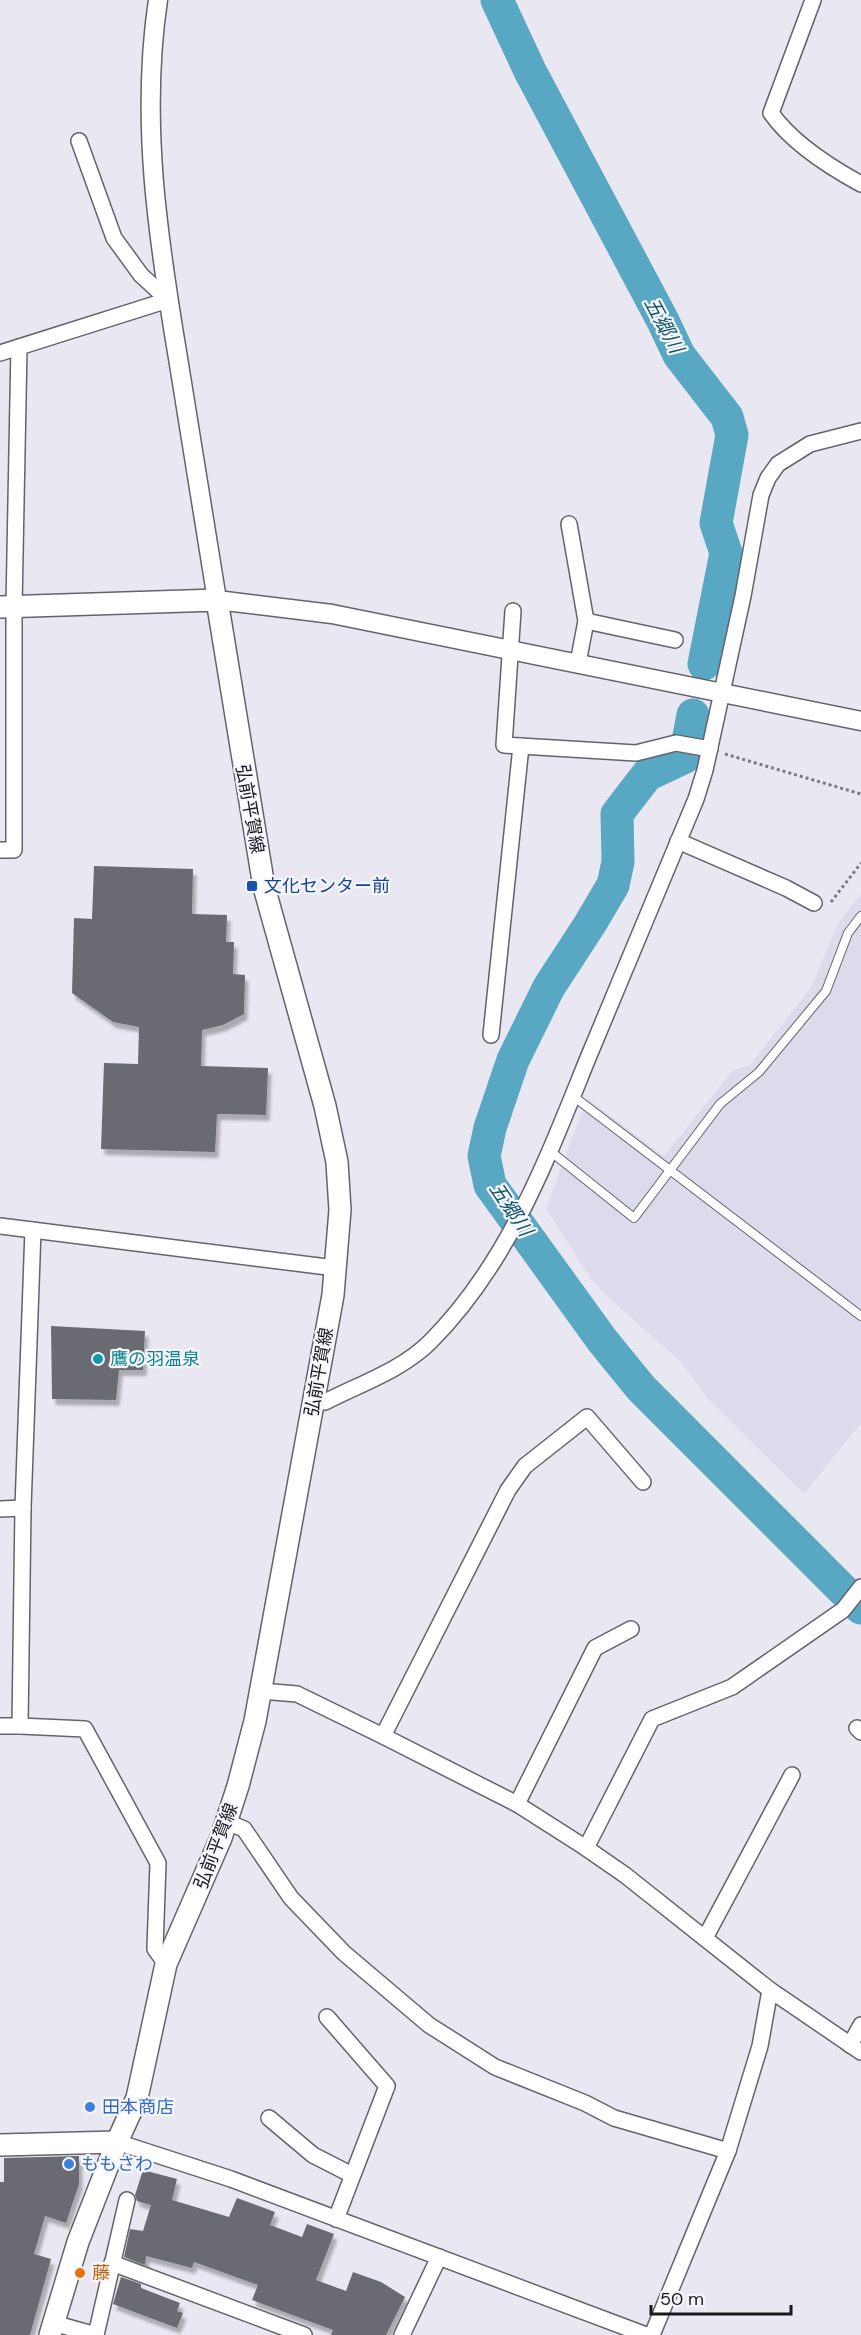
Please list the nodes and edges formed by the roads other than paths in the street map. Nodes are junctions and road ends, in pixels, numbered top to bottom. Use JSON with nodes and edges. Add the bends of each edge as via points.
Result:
{"nodes":[{"id":1,"x":158,"y":0,"type":"edge"},
{"id":2,"x":813,"y":0,"type":"edge"},
{"id":3,"x":79,"y":141,"type":"dead end"},
{"id":4,"x":861,"y":184,"type":"edge"},
{"id":5,"x":168,"y":300,"type":"junction"},
{"id":6,"x":19,"y":347,"type":"junction"},
{"id":7,"x":0,"y":353,"type":"edge"},
{"id":8,"x":861,"y":431,"type":"edge"},
{"id":9,"x":569,"y":524,"type":"dead end"},
{"id":10,"x":217,"y":600,"type":"junction"},
{"id":11,"x":7,"y":607,"type":"edge"},
{"id":12,"x":513,"y":611,"type":"dead end"},
{"id":13,"x":586,"y":621,"type":"junction"},
{"id":14,"x":675,"y":640,"type":"dead end"},
{"id":15,"x":511,"y":650,"type":"junction"},
{"id":16,"x":578,"y":663,"type":"junction"},
{"id":17,"x":722,"y":692,"type":"junction"},
{"id":18,"x":861,"y":721,"type":"edge"},
{"id":19,"x":521,"y":746,"type":"junction"},
{"id":20,"x":704,"y":748,"type":"junction"},
{"id":21,"x":678,"y":842,"type":"junction"},
{"id":22,"x":0,"y":850,"type":"edge"},
{"id":23,"x":821,"y":905,"type":"road end"},
{"id":24,"x":861,"y":916,"type":"edge"},
{"id":25,"x":491,"y":1035,"type":"dead end"},
{"id":26,"x":573,"y":1096,"type":"junction"},
{"id":27,"x":550,"y":1150,"type":"junction"},
{"id":28,"x":670,"y":1170,"type":"junction"},
{"id":29,"x":0,"y":1226,"type":"edge"},
{"id":30,"x":33,"y":1230,"type":"junction"},
{"id":31,"x":335,"y":1268,"type":"junction"},
{"id":32,"x":861,"y":1316,"type":"edge"},
{"id":33,"x":313,"y":1402,"type":"junction"},
{"id":34,"x":643,"y":1482,"type":"dead end"},
{"id":35,"x":23,"y":1508,"type":"junction"},
{"id":36,"x":0,"y":1509,"type":"edge"},
{"id":37,"x":860,"y":1588,"type":"edge"},
{"id":38,"x":631,"y":1629,"type":"dead end"},
{"id":39,"x":261,"y":1691,"type":"junction"},
{"id":40,"x":0,"y":1726,"type":"edge"},
{"id":41,"x":20,"y":1726,"type":"junction"},
{"id":42,"x":383,"y":1736,"type":"junction"},
{"id":43,"x":792,"y":1775,"type":"dead end"},
{"id":44,"x":517,"y":1804,"type":"junction"},
{"id":45,"x":227,"y":1822,"type":"junction"},
{"id":46,"x":586,"y":1848,"type":"junction"},
{"id":47,"x":705,"y":1938,"type":"junction"},
{"id":48,"x":166,"y":1964,"type":"junction"},
{"id":49,"x":770,"y":1990,"type":"junction"},
{"id":50,"x":327,"y":2017,"type":"dead end"},
{"id":51,"x":861,"y":2025,"type":"edge"},
{"id":52,"x":856,"y":2049,"type":"edge"},
{"id":53,"x":269,"y":2118,"type":"dead end"},
{"id":54,"x":117,"y":2142,"type":"junction"},
{"id":55,"x":0,"y":2145,"type":"edge"},
{"id":56,"x":728,"y":2151,"type":"junction"},
{"id":57,"x":352,"y":2175,"type":"junction"},
{"id":58,"x":127,"y":2200,"type":"dead end"},
{"id":59,"x":336,"y":2219,"type":"junction"},
{"id":60,"x":439,"y":2258,"type":"junction"},
{"id":61,"x":112,"y":2263,"type":"junction"},
{"id":62,"x":51,"y":2329,"type":"edge"},
{"id":63,"x":619,"y":2330,"type":"edge"},
{"id":64,"x":96,"y":2335,"type":"edge"},
{"id":65,"x":304,"y":2335,"type":"edge"},
{"id":66,"x":402,"y":2335,"type":"edge"},
{"id":67,"x":646,"y":2335,"type":"edge"},
{"id":68,"x":652,"y":2335,"type":"edge"}],
"edges":[{"from":1,"to":5,"type":"street","via":[[153,33],[150,136]]},
{"from":2,"to":4,"type":"street","via":[[771,112],[781,127],[828,165]]},
{"from":3,"to":5,"type":"street","via":[[114,237],[141,275]]},
{"from":5,"to":6,"type":"street"},
{"from":5,"to":10,"type":"street"},
{"from":6,"to":7,"type":"street"},
{"from":6,"to":11,"type":"street"},
{"from":8,"to":17,"type":"street","via":[[810,444],[778,464],[768,478],[761,495]]},
{"from":9,"to":13,"type":"street"},
{"from":10,"to":11,"type":"main road"},
{"from":10,"to":15,"type":"street","via":[[332,614]]},
{"from":10,"to":31,"type":"main road","name":"弘前平賀線","via":[[264,887],[337,1162],[340,1210]]},
{"from":11,"to":22,"type":"street","via":[[14,850]]},
{"from":12,"to":15,"type":"street"},
{"from":13,"to":14,"type":"street"},
{"from":13,"to":16,"type":"street"},
{"from":15,"to":16,"type":"street"},
{"from":15,"to":19,"type":"street","via":[[504,745]]},
{"from":16,"to":17,"type":"street"},
{"from":17,"to":18,"type":"street"},
{"from":17,"to":20,"type":"street"},
{"from":19,"to":20,"type":"street","via":[[636,753],[676,743]]},
{"from":19,"to":25,"type":"street"},
{"from":20,"to":21,"type":"street","via":[[696,799]]},
{"from":21,"to":23,"type":"street"},
{"from":21,"to":26,"type":"street"},
{"from":24,"to":28,"type":"lane","via":[[848,933],[826,991],[759,1072],[720,1104]]},
{"from":26,"to":27,"type":"street"},
{"from":26,"to":28,"type":"lane"},
{"from":27,"to":28,"type":"lane","via":[[634,1218]]},
{"from":27,"to":33,"type":"street","via":[[514,1229],[456,1314],[429,1343],[404,1363],[325,1402]]},
{"from":28,"to":32,"type":"lane"},
{"from":29,"to":30,"type":"street"},
{"from":30,"to":31,"type":"street"},
{"from":30,"to":35,"type":"street"},
{"from":31,"to":33,"type":"main road","name":"弘前平賀線"},
{"from":33,"to":39,"type":"main road","name":"弘前平賀線"},
{"from":34,"to":42,"type":"street","via":[[587,1417],[525,1466],[508,1490]]},
{"from":35,"to":36,"type":"street"},
{"from":35,"to":41,"type":"street"},
{"from":37,"to":46,"type":"street","via":[[843,1610],[732,1687],[652,1719]]},
{"from":38,"to":44,"type":"street","via":[[595,1648]]},
{"from":39,"to":42,"type":"street","via":[[297,1695]]},
{"from":39,"to":45,"type":"main road","name":"弘前平賀線"},
{"from":40,"to":41,"type":"street"},
{"from":41,"to":48,"type":"street","via":[[85,1729],[158,1863],[155,1949]]},
{"from":42,"to":44,"type":"street"},
{"from":43,"to":47,"type":"street"},
{"from":44,"to":46,"type":"street"},
{"from":45,"to":48,"type":"main road","name":"弘前平賀線"},
{"from":45,"to":56,"type":"street","via":[[244,1829],[291,1898],[344,1953],[429,2025],[495,2067],[614,2118]]},
{"from":46,"to":47,"type":"street"},
{"from":47,"to":49,"type":"street"},
{"from":48,"to":54,"type":"main road","name":"弘前平賀線","via":[[137,2098]]},
{"from":49,"to":52,"type":"street"},
{"from":49,"to":56,"type":"street","via":[[760,2046]]},
{"from":50,"to":57,"type":"street","via":[[387,2086]]},
{"from":51,"to":52,"type":"street"},
{"from":53,"to":57,"type":"street","via":[[313,2155]]},
{"from":54,"to":55,"type":"main road"},
{"from":54,"to":59,"type":"street"},
{"from":54,"to":62,"type":"main road","name":"弘前平賀線","via":[[78,2242]]},
{"from":56,"to":68,"type":"street"},
{"from":57,"to":59,"type":"street"},
{"from":58,"to":61,"type":"street"},
{"from":59,"to":60,"type":"street"},
{"from":60,"to":63,"type":"street"},
{"from":60,"to":66,"type":"street"},
{"from":61,"to":64,"type":"street"},
{"from":61,"to":65,"type":"street"},
{"from":62,"to":64,"type":"street"},
{"from":63,"to":67,"type":"street"}]}
